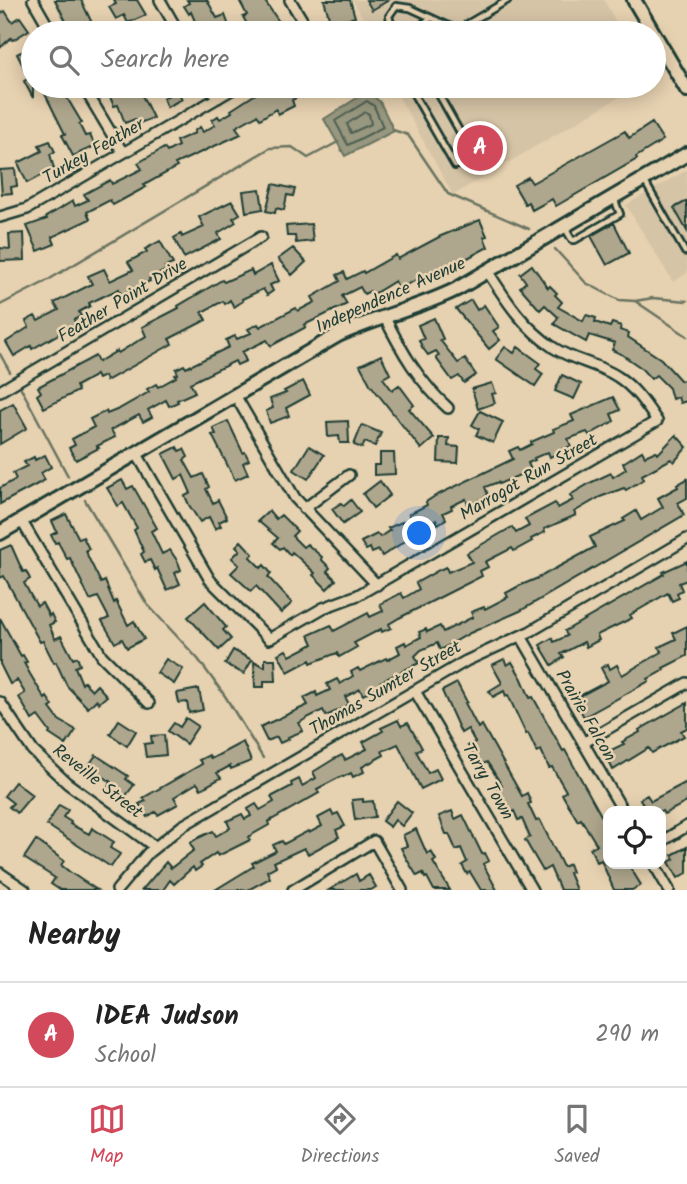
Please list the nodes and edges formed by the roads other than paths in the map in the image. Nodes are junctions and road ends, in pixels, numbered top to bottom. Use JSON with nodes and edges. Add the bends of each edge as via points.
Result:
{"nodes":[{"id":1,"x":33,"y":0,"type":"edge"},
{"id":2,"x":160,"y":0,"type":"edge"},
{"id":3,"x":290,"y":0,"type":"edge"},
{"id":4,"x":508,"y":0,"type":"edge"},
{"id":5,"x":634,"y":0,"type":"edge"},
{"id":6,"x":432,"y":18,"type":"junction"},
{"id":7,"x":45,"y":21,"type":"edge"},
{"id":8,"x":172,"y":21,"type":"edge"},
{"id":9,"x":303,"y":21,"type":"edge"},
{"id":10,"x":390,"y":21,"type":"edge"},
{"id":11,"x":428,"y":21,"type":"edge"},
{"id":12,"x":438,"y":21,"type":"edge"},
{"id":13,"x":473,"y":21,"type":"edge"},
{"id":14,"x":647,"y":21,"type":"edge"},
{"id":15,"x":666,"y":52,"type":"edge"},
{"id":16,"x":686,"y":84,"type":"edge"},
{"id":17,"x":90,"y":98,"type":"edge"},
{"id":18,"x":218,"y":98,"type":"edge"},
{"id":19,"x":416,"y":98,"type":"edge"},
{"id":20,"x":440,"y":98,"type":"edge"},
{"id":21,"x":123,"y":153,"type":"junction"},
{"id":22,"x":687,"y":154,"type":"edge"},
{"id":23,"x":645,"y":181,"type":"junction"},
{"id":24,"x":0,"y":218,"type":"edge"},
{"id":25,"x":261,"y":237,"type":"dead end"},
{"id":26,"x":685,"y":252,"type":"edge"},
{"id":27,"x":488,"y":272,"type":"junction"},
{"id":28,"x":384,"y":316,"type":"junction"},
{"id":29,"x":0,"y":391,"type":"edge"},
{"id":30,"x":235,"y":396,"type":"junction"},
{"id":31,"x":448,"y":408,"type":"dead end"},
{"id":32,"x":137,"y":454,"type":"junction"},
{"id":33,"x":349,"y":475,"type":"dead end"},
{"id":34,"x":304,"y":509,"type":"junction"},
{"id":35,"x":21,"y":520,"type":"junction"},
{"id":36,"x":0,"y":533,"type":"edge"},
{"id":37,"x":687,"y":539,"type":"edge"},
{"id":38,"x":377,"y":585,"type":"junction"},
{"id":39,"x":521,"y":636,"type":"junction"},
{"id":40,"x":687,"y":683,"type":"edge"},
{"id":41,"x":415,"y":691,"type":"junction"},
{"id":42,"x":0,"y":702,"type":"edge"},
{"id":43,"x":149,"y":704,"type":"dead end"},
{"id":44,"x":583,"y":743,"type":"junction"},
{"id":45,"x":620,"y":806,"type":"edge"},
{"id":46,"x":687,"y":826,"type":"edge"},
{"id":47,"x":666,"y":839,"type":"edge"},
{"id":48,"x":155,"y":847,"type":"junction"},
{"id":49,"x":657,"y":869,"type":"edge"},
{"id":50,"x":0,"y":873,"type":"edge"},
{"id":51,"x":24,"y":890,"type":"edge"},
{"id":52,"x":117,"y":890,"type":"edge"},
{"id":53,"x":293,"y":890,"type":"edge"},
{"id":54,"x":402,"y":890,"type":"edge"},
{"id":55,"x":532,"y":890,"type":"edge"},
{"id":56,"x":669,"y":890,"type":"edge"}],
"edges":[{"from":1,"to":7,"type":"street"},
{"from":2,"to":8,"type":"street"},
{"from":3,"to":9,"type":"street"},
{"from":4,"to":13,"type":"lane"},
{"from":5,"to":14,"type":"street"},
{"from":6,"to":10,"type":"lane","via":[[396,6]]},
{"from":6,"to":11,"type":"lane"},
{"from":6,"to":12,"type":"lane"},
{"from":15,"to":16,"type":"street"},
{"from":17,"to":21,"type":"street"},
{"from":18,"to":21,"type":"street","name":"Turkey Feather"},
{"from":19,"to":20,"type":"lane","via":[[450,159],[459,166],[473,158]]},
{"from":21,"to":24,"type":"street","name":"Turkey Feather","via":[[27,209]]},
{"from":22,"to":23,"type":"street","name":"Independence Avenue"},
{"from":23,"to":26,"type":"lane"},
{"from":23,"to":27,"type":"street","name":"Independence Avenue"},
{"from":25,"to":29,"type":"street","name":"Feather Point Drive"},
{"from":27,"to":28,"type":"street","name":"Independence Avenue","via":[[435,300]]},
{"from":27,"to":38,"type":"street","name":"Marrogot Run Street","via":[[509,307],[530,330],[569,357],[617,376],[657,421]]},
{"from":28,"to":30,"type":"street","name":"Independence Avenue","via":[[338,335]]},
{"from":28,"to":31,"type":"street","via":[[417,374]]},
{"from":30,"to":32,"type":"street","name":"Independence Avenue"},
{"from":30,"to":34,"type":"street"},
{"from":32,"to":35,"type":"street","name":"Independence Avenue"},
{"from":32,"to":38,"type":"street","name":"Marrogot Run Street","via":[[210,580],[269,639],[323,608]]},
{"from":33,"to":34,"type":"street"},
{"from":34,"to":38,"type":"street"},
{"from":35,"to":36,"type":"street","name":"Independence Avenue"},
{"from":35,"to":43,"type":"street","via":[[102,656]]},
{"from":37,"to":39,"type":"street","name":"Thomas Sumter Street"},
{"from":39,"to":41,"type":"street","name":"Thomas Sumter Street"},
{"from":39,"to":44,"type":"street","name":"Prairie Falcon"},
{"from":40,"to":44,"type":"street"},
{"from":41,"to":48,"type":"street","name":"Thomas Sumter Street","via":[[216,805]]},
{"from":41,"to":55,"type":"street","name":"Tarry Town"},
{"from":42,"to":48,"type":"street","name":"Reveille Street","via":[[33,751],[67,783]]},
{"from":44,"to":45,"type":"street","name":"Prairie Falcon"},
{"from":46,"to":47,"type":"street"},
{"from":48,"to":52,"type":"street","name":"Thomas Sumter Street"},
{"from":49,"to":56,"type":"street"},
{"from":50,"to":51,"type":"street"},
{"from":53,"to":54,"type":"street","via":[[374,841]]}]}
